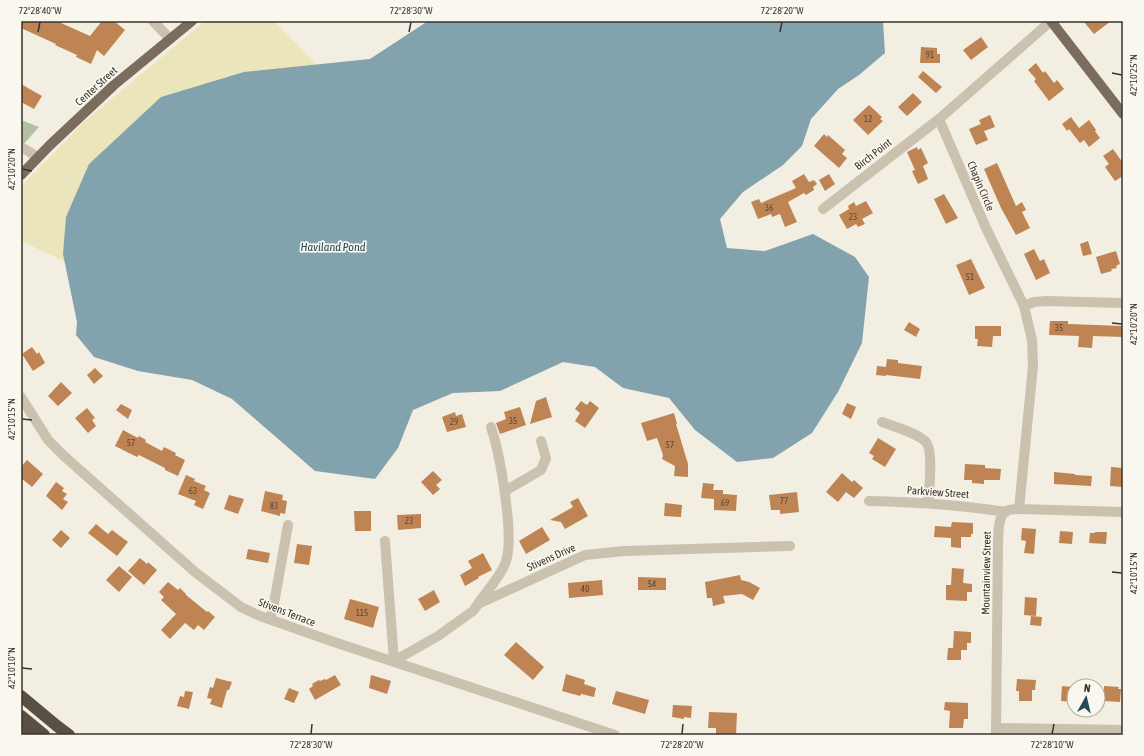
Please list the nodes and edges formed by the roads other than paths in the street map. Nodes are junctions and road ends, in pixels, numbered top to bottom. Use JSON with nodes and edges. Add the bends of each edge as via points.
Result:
{"nodes":[{"id":1,"x":153,"y":21,"type":"edge"},
{"id":2,"x":192,"y":21,"type":"edge"},
{"id":3,"x":1051,"y":21,"type":"edge"},
{"id":4,"x":170,"y":39,"type":"junction"},
{"id":5,"x":1123,"y":114,"type":"edge"},
{"id":6,"x":939,"y":119,"type":"junction"},
{"id":7,"x":21,"y":147,"type":"edge"},
{"id":8,"x":38,"y":157,"type":"junction"},
{"id":9,"x":21,"y":175,"type":"edge"},
{"id":10,"x":823,"y":209,"type":"dead end"},
{"id":11,"x":1123,"y":303,"type":"edge"},
{"id":12,"x":1024,"y":306,"type":"junction"},
{"id":13,"x":21,"y":397,"type":"edge"},
{"id":14,"x":882,"y":422,"type":"dead end"},
{"id":15,"x":491,"y":427,"type":"dead end"},
{"id":16,"x":541,"y":441,"type":"dead end"},
{"id":17,"x":505,"y":491,"type":"junction"},
{"id":18,"x":869,"y":500,"type":"dead end"},
{"id":19,"x":928,"y":503,"type":"junction"},
{"id":20,"x":1019,"y":509,"type":"junction"},
{"id":21,"x":1006,"y":512,"type":"junction"},
{"id":22,"x":1123,"y":512,"type":"edge"},
{"id":23,"x":288,"y":525,"type":"dead end"},
{"id":24,"x":385,"y":540,"type":"dead end"},
{"id":25,"x":790,"y":546,"type":"dead end"},
{"id":26,"x":478,"y":604,"type":"junction"},
{"id":27,"x":270,"y":619,"type":"junction"},
{"id":28,"x":394,"y":661,"type":"junction"},
{"id":29,"x":21,"y":696,"type":"edge"},
{"id":30,"x":21,"y":716,"type":"edge"},
{"id":31,"x":21,"y":725,"type":"edge"},
{"id":32,"x":1123,"y":730,"type":"edge"},
{"id":33,"x":996,"y":731,"type":"edge"},
{"id":34,"x":29,"y":735,"type":"edge"},
{"id":35,"x":44,"y":735,"type":"edge"},
{"id":36,"x":69,"y":735,"type":"edge"},
{"id":37,"x":615,"y":735,"type":"edge"}],
"edges":[{"from":1,"to":4,"type":"street"},
{"from":2,"to":4,"type":"main road","name":"Center Street"},
{"from":3,"to":5,"type":"main road"},
{"from":3,"to":6,"type":"street"},
{"from":4,"to":8,"type":"main road","name":"Center Street","via":[[114,85]]},
{"from":6,"to":10,"type":"street","name":"Birch Point"},
{"from":6,"to":12,"type":"street","name":"Chapin Circle","via":[[986,228]]},
{"from":7,"to":8,"type":"street"},
{"from":8,"to":9,"type":"main road","name":"Center Street"},
{"from":11,"to":12,"type":"street","via":[[1046,301]]},
{"from":12,"to":20,"type":"street","via":[[1032,340],[1033,366]]},
{"from":13,"to":27,"type":"street","name":"Stivens Terrace","via":[[48,440],[78,469],[195,572],[241,606]]},
{"from":14,"to":19,"type":"street","via":[[927,442],[930,458]]},
{"from":15,"to":17,"type":"street","via":[[501,462]]},
{"from":16,"to":17,"type":"street","via":[[546,458],[541,470]]},
{"from":17,"to":26,"type":"street","via":[[509,542],[506,563]]},
{"from":18,"to":19,"type":"street","name":"Parkview Street"},
{"from":19,"to":21,"type":"street","name":"Parkview Street"},
{"from":20,"to":21,"type":"street"},
{"from":20,"to":22,"type":"street"},
{"from":21,"to":33,"type":"street","name":"Mountainview Street","via":[[1001,518],[999,531]]},
{"from":23,"to":27,"type":"street"},
{"from":24,"to":28,"type":"street"},
{"from":25,"to":26,"type":"street","name":"Stivens Drive","via":[[624,551],[585,556]]},
{"from":26,"to":28,"type":"street","name":"Stivens Drive","via":[[438,636]]},
{"from":27,"to":28,"type":"street","name":"Stivens Terrace"},
{"from":28,"to":37,"type":"street","name":"Stivens Terrace"},
{"from":29,"to":36,"type":"highway"},
{"from":30,"to":35,"type":"highway"},
{"from":31,"to":34,"type":"highway"},
{"from":32,"to":33,"type":"street"}]}
